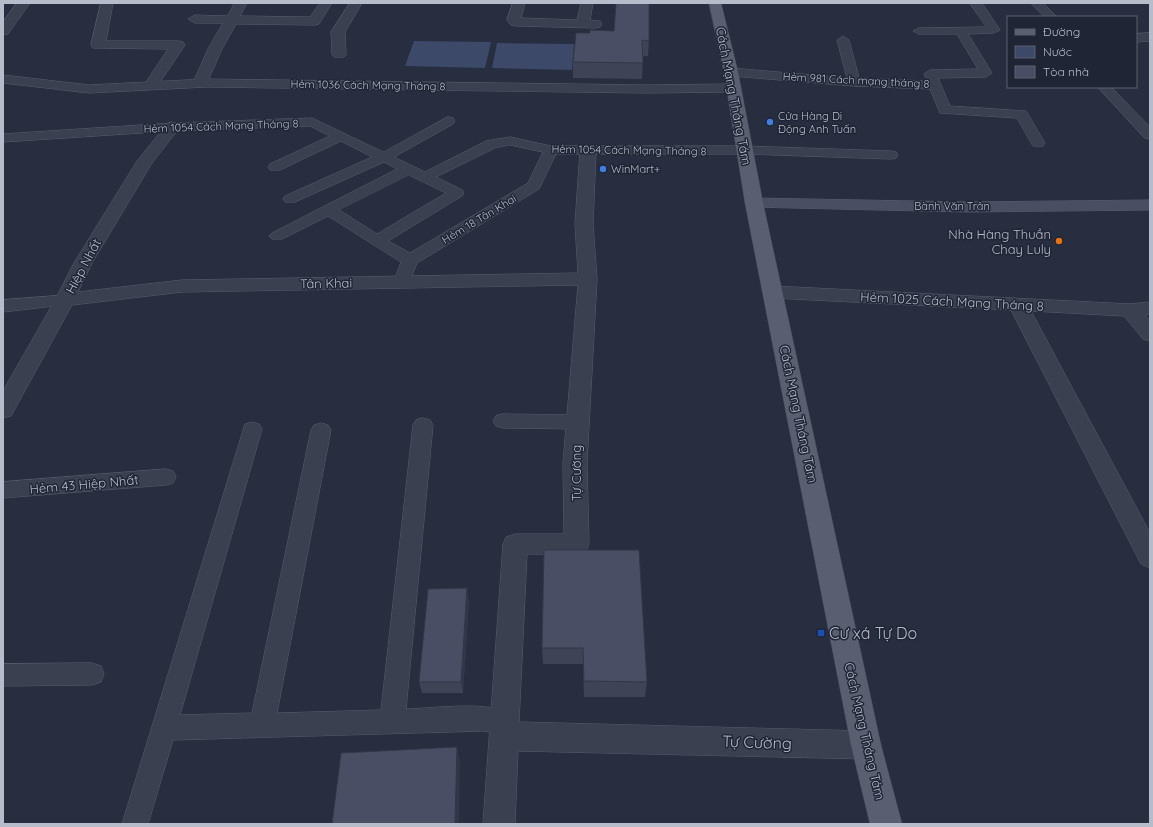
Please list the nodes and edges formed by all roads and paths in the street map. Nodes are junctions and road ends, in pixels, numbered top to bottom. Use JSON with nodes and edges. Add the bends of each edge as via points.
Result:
{"nodes":[{"id":1,"x":24,"y":3,"type":"edge"},
{"id":2,"x":106,"y":3,"type":"edge"},
{"id":3,"x":241,"y":3,"type":"edge"},
{"id":4,"x":326,"y":3,"type":"edge"},
{"id":5,"x":356,"y":3,"type":"edge"},
{"id":6,"x":519,"y":3,"type":"edge"},
{"id":7,"x":587,"y":3,"type":"edge"},
{"id":8,"x":715,"y":3,"type":"edge"},
{"id":9,"x":976,"y":3,"type":"edge"},
{"id":10,"x":1037,"y":3,"type":"edge"},
{"id":11,"x":1050,"y":16,"type":"edge"},
{"id":12,"x":195,"y":19,"type":"dead end"},
{"id":13,"x":231,"y":20,"type":"junction"},
{"id":14,"x":6,"y":24,"type":"edge"},
{"id":15,"x":919,"y":30,"type":"dead end"},
{"id":16,"x":960,"y":30,"type":"junction"},
{"id":17,"x":1150,"y":37,"type":"edge"},
{"id":18,"x":1137,"y":38,"type":"edge"},
{"id":19,"x":843,"y":40,"type":"dead end"},
{"id":20,"x":339,"y":54,"type":"dead end"},
{"id":21,"x":731,"y":72,"type":"junction"},
{"id":22,"x":3,"y":79,"type":"edge"},
{"id":23,"x":854,"y":82,"type":"junction"},
{"id":24,"x":200,"y":83,"type":"junction"},
{"id":25,"x":151,"y":85,"type":"junction"},
{"id":26,"x":935,"y":85,"type":"junction"},
{"id":27,"x":733,"y":88,"type":"junction"},
{"id":28,"x":1105,"y":88,"type":"edge"},
{"id":29,"x":448,"y":121,"type":"dead end"},
{"id":30,"x":172,"y":127,"type":"junction"},
{"id":31,"x":1150,"y":135,"type":"edge"},
{"id":32,"x":341,"y":136,"type":"junction"},
{"id":33,"x":3,"y":138,"type":"edge"},
{"id":34,"x":1038,"y":143,"type":"dead end"},
{"id":35,"x":551,"y":150,"type":"junction"},
{"id":36,"x":588,"y":150,"type":"junction"},
{"id":37,"x":745,"y":150,"type":"junction"},
{"id":38,"x":891,"y":155,"type":"dead end"},
{"id":39,"x":384,"y":157,"type":"junction"},
{"id":40,"x":275,"y":167,"type":"dead end"},
{"id":41,"x":409,"y":169,"type":"junction"},
{"id":42,"x":426,"y":177,"type":"junction"},
{"id":43,"x":290,"y":199,"type":"dead end"},
{"id":44,"x":754,"y":203,"type":"junction"},
{"id":45,"x":1150,"y":205,"type":"edge"},
{"id":46,"x":328,"y":210,"type":"junction"},
{"id":47,"x":277,"y":236,"type":"dead end"},
{"id":48,"x":377,"y":241,"type":"junction"},
{"id":49,"x":410,"y":260,"type":"junction"},
{"id":50,"x":588,"y":279,"type":"junction"},
{"id":51,"x":402,"y":281,"type":"junction"},
{"id":52,"x":773,"y":292,"type":"junction"},
{"id":53,"x":65,"y":300,"type":"junction"},
{"id":54,"x":1018,"y":305,"type":"junction"},
{"id":55,"x":3,"y":306,"type":"edge"},
{"id":56,"x":1150,"y":308,"type":"edge"},
{"id":57,"x":1130,"y":310,"type":"junction"},
{"id":58,"x":1150,"y":334,"type":"edge"},
{"id":59,"x":3,"y":409,"type":"edge"},
{"id":60,"x":503,"y":421,"type":"dead end"},
{"id":61,"x":578,"y":422,"type":"junction"},
{"id":62,"x":423,"y":425,"type":"dead end"},
{"id":63,"x":252,"y":429,"type":"dead end"},
{"id":64,"x":321,"y":430,"type":"dead end"},
{"id":65,"x":166,"y":477,"type":"dead end"},
{"id":66,"x":3,"y":490,"type":"edge"},
{"id":67,"x":1150,"y":557,"type":"edge"},
{"id":68,"x":92,"y":674,"type":"dead end"},
{"id":69,"x":3,"y":675,"type":"edge"},
{"id":70,"x":392,"y":722,"type":"junction"},
{"id":71,"x":262,"y":726,"type":"junction"},
{"id":72,"x":163,"y":728,"type":"junction"},
{"id":73,"x":504,"y":729,"type":"junction"},
{"id":74,"x":866,"y":745,"type":"junction"},
{"id":75,"x":135,"y":824,"type":"edge"},
{"id":76,"x":499,"y":824,"type":"edge"},
{"id":77,"x":886,"y":824,"type":"edge"}],
"edges":[{"from":1,"to":14,"type":"street"},
{"from":2,"to":25,"type":"street","via":[[98,45],[178,45]]},
{"from":3,"to":13,"type":"street"},
{"from":4,"to":13,"type":"street","via":[[314,20]]},
{"from":5,"to":20,"type":"street","via":[[338,32]]},
{"from":6,"to":7,"type":"street","via":[[515,21],[589,23]]},
{"from":8,"to":21,"type":"main road","name":"Cách Mạng Tháng Tám"},
{"from":9,"to":16,"type":"lane","via":[[994,30]]},
{"from":10,"to":11,"type":"lane"},
{"from":12,"to":13,"type":"street"},
{"from":13,"to":24,"type":"street"},
{"from":15,"to":16,"type":"lane"},
{"from":16,"to":26,"type":"lane","name":"Hẻm 981 Cách mạng tháng 8","via":[[986,73],[930,74]]},
{"from":17,"to":18,"type":"lane"},
{"from":19,"to":23,"type":"lane"},
{"from":21,"to":23,"type":"lane","name":"Hẻm 981 Cách mạng tháng 8"},
{"from":21,"to":27,"type":"main road","name":"Cách Mạng Tháng Tám"},
{"from":22,"to":25,"type":"lane","name":"Hẻm 1036 Cách Mạng Tháng 8","via":[[90,89]]},
{"from":23,"to":26,"type":"lane","name":"Hẻm 981 Cách mạng tháng 8"},
{"from":24,"to":25,"type":"lane","name":"Hẻm 1036 Cách Mạng Tháng 8"},
{"from":24,"to":27,"type":"lane","name":"Hẻm 1036 Cách Mạng Tháng 8"},
{"from":26,"to":34,"type":"lane","via":[[945,110],[1021,114]]},
{"from":27,"to":37,"type":"main road","name":"Cách Mạng Tháng Tám"},
{"from":28,"to":31,"type":"lane"},
{"from":29,"to":39,"type":"lane"},
{"from":30,"to":32,"type":"lane","name":"Hẻm 1054 Cách Mạng Tháng 8","via":[[312,122]]},
{"from":30,"to":33,"type":"lane","name":"Hẻm 1054 Cách Mạng Tháng 8"},
{"from":30,"to":53,"type":"street","name":"Hiệp Nhất","via":[[141,168],[83,263]]},
{"from":32,"to":39,"type":"lane","name":"Hẻm 1054 Cách Mạng Tháng 8"},
{"from":32,"to":40,"type":"lane"},
{"from":35,"to":36,"type":"lane","name":"Hẻm 1054 Cách Mạng Tháng 8"},
{"from":35,"to":42,"type":"lane","name":"Hẻm 1054 Cách Mạng Tháng 8","via":[[510,141],[491,144]]},
{"from":35,"to":49,"type":"lane","name":"Hẻm 18 Tân Khai","via":[[534,186]]},
{"from":36,"to":37,"type":"lane","name":"Hẻm 1054 Cách Mạng Tháng 8"},
{"from":36,"to":50,"type":"street","name":"Tự Cường","via":[[584,224]]},
{"from":37,"to":38,"type":"lane","name":"Hẻm 1054 Cách Mạng Tháng 8"},
{"from":37,"to":44,"type":"main road","name":"Cách Mạng Tháng Tám"},
{"from":39,"to":41,"type":"lane","name":"Hẻm 1054 Cách Mạng Tháng 8"},
{"from":39,"to":43,"type":"lane"},
{"from":41,"to":42,"type":"lane","name":"Hẻm 1054 Cách Mạng Tháng 8"},
{"from":41,"to":46,"type":"lane"},
{"from":42,"to":48,"type":"lane","name":"Hẻm 1054 Cách Mạng Tháng 8","via":[[456,193]]},
{"from":44,"to":45,"type":"street","name":"Bành Văn Trân"},
{"from":44,"to":52,"type":"main road","name":"Cách Mạng Tháng Tám"},
{"from":46,"to":47,"type":"lane"},
{"from":46,"to":48,"type":"lane"},
{"from":48,"to":49,"type":"lane"},
{"from":49,"to":51,"type":"lane"},
{"from":50,"to":51,"type":"street","name":"Tân Khai"},
{"from":50,"to":61,"type":"street","name":"Tự Cường"},
{"from":51,"to":53,"type":"street","name":"Tân Khai","via":[[182,286]]},
{"from":52,"to":54,"type":"street","name":"Hẻm 1025 Cách Mạng Tháng 8"},
{"from":52,"to":74,"type":"main road","name":"Cách Mạng Tháng Tám"},
{"from":53,"to":55,"type":"lane"},
{"from":53,"to":59,"type":"street","name":"Hiệp Nhất"},
{"from":54,"to":57,"type":"street","name":"Hẻm 1025 Cách Mạng Tháng 8"},
{"from":54,"to":67,"type":"street"},
{"from":56,"to":57,"type":"street","name":"Hẻm 1025 Cách Mạng Tháng 8"},
{"from":57,"to":58,"type":"street"},
{"from":60,"to":61,"type":"lane"},
{"from":61,"to":73,"type":"street","name":"Tự Cường","via":[[575,463],[577,544],[515,544]]},
{"from":62,"to":70,"type":"lane"},
{"from":63,"to":72,"type":"lane"},
{"from":64,"to":71,"type":"lane"},
{"from":65,"to":66,"type":"lane","name":"Hẻm 43 Hiệp Nhất"},
{"from":68,"to":69,"type":"lane"},
{"from":70,"to":71,"type":"lane"},
{"from":70,"to":73,"type":"lane","via":[[484,719]]},
{"from":71,"to":72,"type":"lane"},
{"from":72,"to":75,"type":"lane"},
{"from":73,"to":74,"type":"street","name":"Tự Cường"},
{"from":73,"to":76,"type":"street","name":"Tự Cường"},
{"from":74,"to":77,"type":"main road","name":"Cách Mạng Tháng Tám"}]}
